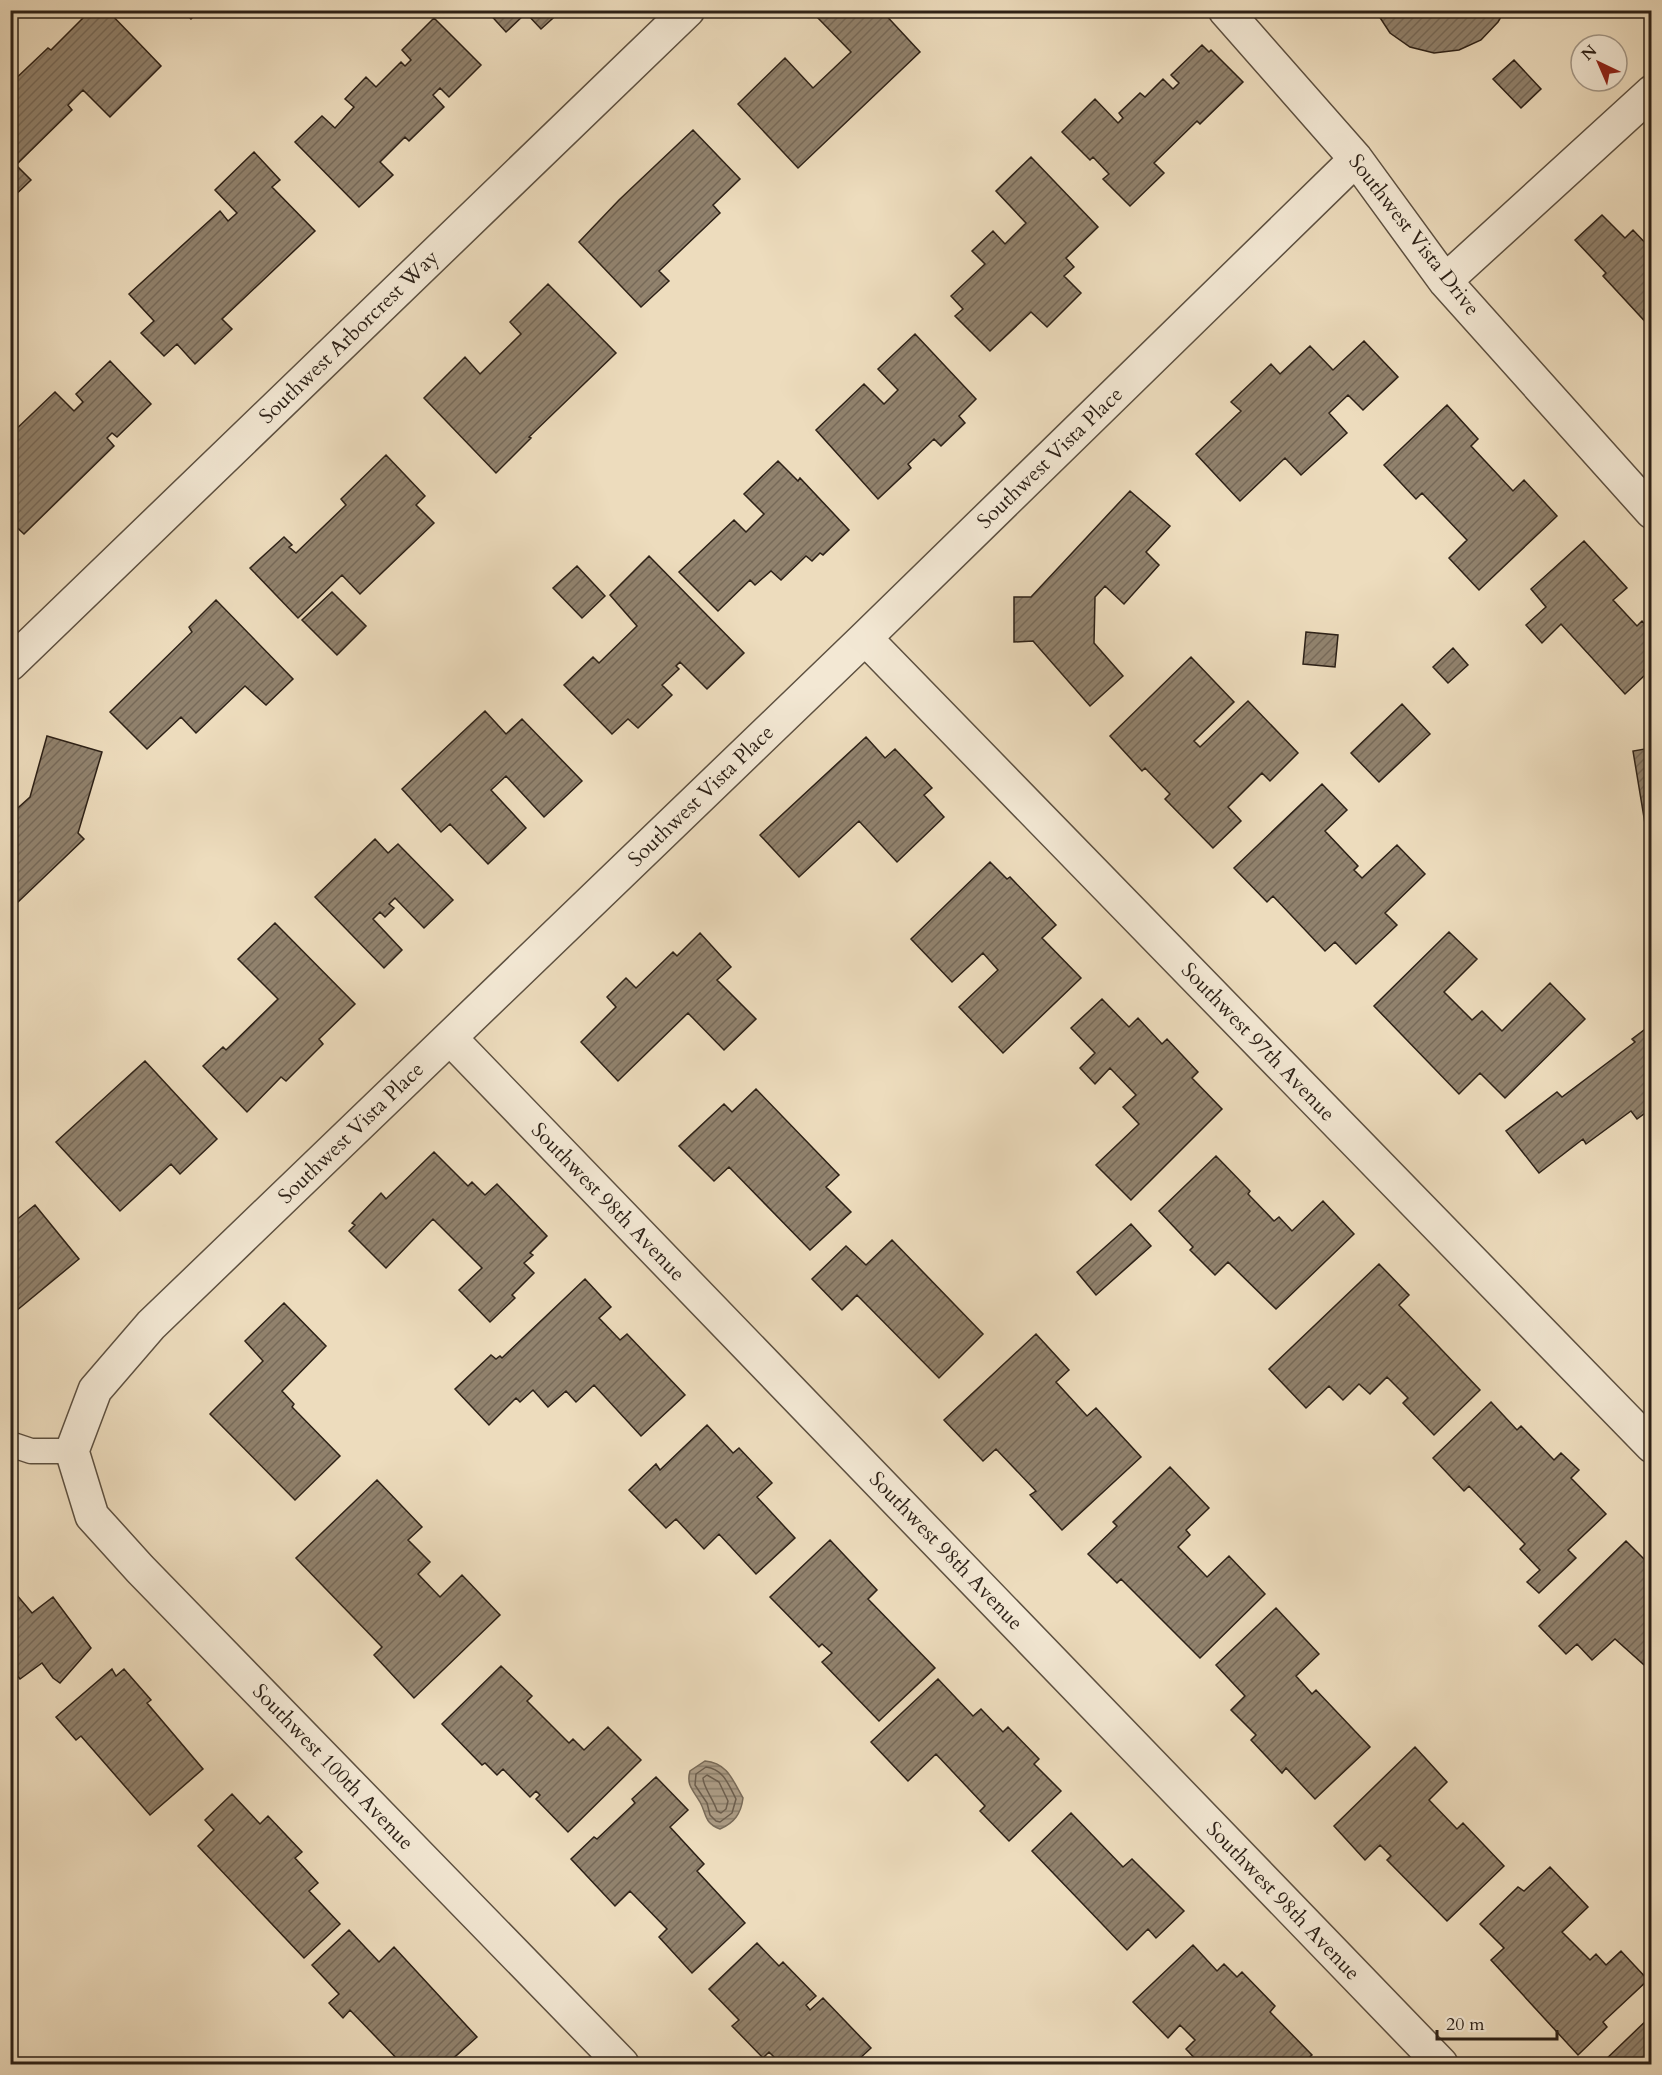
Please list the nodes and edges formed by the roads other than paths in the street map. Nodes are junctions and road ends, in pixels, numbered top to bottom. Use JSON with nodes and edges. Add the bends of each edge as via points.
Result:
{"nodes":[{"id":1,"x":688,"y":10,"type":"edge"},
{"id":2,"x":1225,"y":10,"type":"edge"},
{"id":3,"x":1652,"y":92,"type":"edge"},
{"id":4,"x":1356,"y":159,"type":"junction"},
{"id":5,"x":1445,"y":281,"type":"junction"},
{"id":6,"x":1652,"y":512,"type":"edge"},
{"id":7,"x":865,"y":638,"type":"junction"},
{"id":8,"x":10,"y":664,"type":"edge"},
{"id":9,"x":450,"y":1038,"type":"junction"},
{"id":10,"x":10,"y":1444,"type":"edge"},
{"id":11,"x":1652,"y":1446,"type":"edge"},
{"id":12,"x":72,"y":1451,"type":"junction"},
{"id":13,"x":622,"y":2064,"type":"edge"},
{"id":14,"x":1441,"y":2064,"type":"edge"}],
"edges":[{"from":1,"to":8,"type":"street","name":"Southwest Arborcrest Way"},
{"from":2,"to":4,"type":"street","name":"Southwest Vista Drive"},
{"from":3,"to":5,"type":"street"},
{"from":4,"to":5,"type":"street","name":"Southwest Vista Drive"},
{"from":4,"to":7,"type":"street","name":"Southwest Vista Place"},
{"from":5,"to":6,"type":"street","name":"Southwest Vista Drive"},
{"from":7,"to":9,"type":"street","name":"Southwest Vista Place"},
{"from":7,"to":11,"type":"street","name":"Southwest 97th Avenue"},
{"from":9,"to":12,"type":"street","name":"Southwest Vista Place","via":[[151,1325],[95,1390]]},
{"from":9,"to":14,"type":"street","name":"Southwest 98th Avenue"},
{"from":10,"to":12,"type":"lane","via":[[31,1451]]},
{"from":12,"to":13,"type":"street","name":"Southwest 100th Avenue","via":[[92,1516]]}]}
